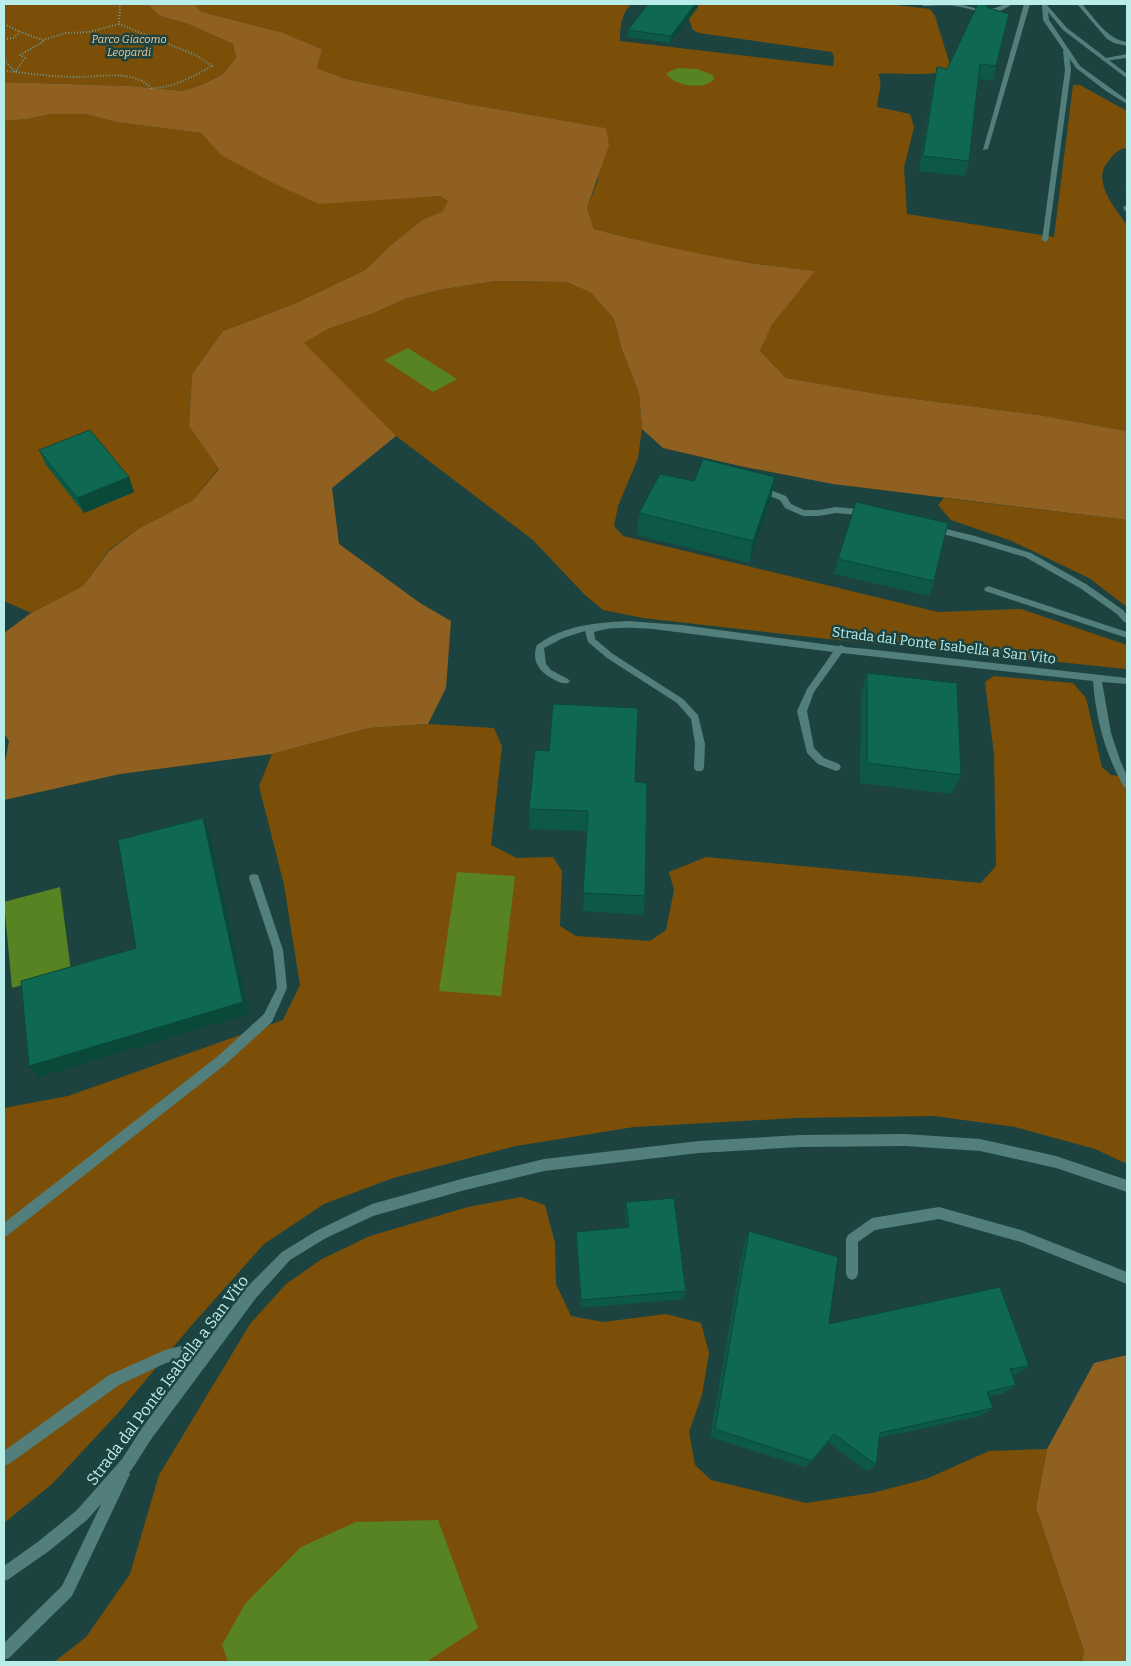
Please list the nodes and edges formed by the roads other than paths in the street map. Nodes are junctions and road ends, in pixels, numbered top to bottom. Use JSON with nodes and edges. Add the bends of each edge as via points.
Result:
{"nodes":[{"id":1,"x":923,"y":4,"type":"edge"},
{"id":2,"x":956,"y":4,"type":"edge"},
{"id":3,"x":1009,"y":4,"type":"edge"},
{"id":4,"x":1027,"y":4,"type":"edge"},
{"id":5,"x":1080,"y":4,"type":"edge"},
{"id":6,"x":1044,"y":5,"type":"edge"},
{"id":7,"x":1127,"y":44,"type":"edge"},
{"id":8,"x":1066,"y":50,"type":"junction"},
{"id":9,"x":1127,"y":56,"type":"edge"},
{"id":10,"x":1104,"y":59,"type":"junction"},
{"id":11,"x":1127,"y":76,"type":"edge"},
{"id":12,"x":1127,"y":102,"type":"edge"},
{"id":13,"x":985,"y":149,"type":"dead end"},
{"id":14,"x":1045,"y":240,"type":"dead end"},
{"id":15,"x":753,"y":487,"type":"edge"},
{"id":16,"x":875,"y":515,"type":"edge"},
{"id":17,"x":920,"y":526,"type":"edge"},
{"id":18,"x":988,"y":589,"type":"dead end"},
{"id":19,"x":1127,"y":620,"type":"edge"},
{"id":20,"x":598,"y":626,"type":"junction"},
{"id":21,"x":1127,"y":635,"type":"edge"},
{"id":22,"x":841,"y":648,"type":"junction"},
{"id":23,"x":1097,"y":678,"type":"junction"},
{"id":24,"x":565,"y":681,"type":"dead end"},
{"id":25,"x":1127,"y":681,"type":"edge"},
{"id":26,"x":836,"y":767,"type":"dead end"},
{"id":27,"x":699,"y":768,"type":"dead end"},
{"id":28,"x":1127,"y":784,"type":"edge"},
{"id":29,"x":254,"y":878,"type":"dead end"},
{"id":30,"x":1127,"y":1186,"type":"edge"},
{"id":31,"x":4,"y":1231,"type":"edge"},
{"id":32,"x":852,"y":1274,"type":"dead end"},
{"id":33,"x":1127,"y":1278,"type":"edge"},
{"id":34,"x":212,"y":1345,"type":"junction"},
{"id":35,"x":4,"y":1459,"type":"edge"},
{"id":36,"x":127,"y":1464,"type":"junction"},
{"id":37,"x":4,"y":1574,"type":"edge"},
{"id":38,"x":4,"y":1653,"type":"edge"}],
"edges":[{"from":1,"to":2,"type":"street"},
{"from":2,"to":3,"type":"street","via":[[986,11]]},
{"from":4,"to":13,"type":"street"},
{"from":5,"to":7,"type":"street","via":[[1109,38]]},
{"from":6,"to":8,"type":"street","via":[[1046,20]]},
{"from":6,"to":10,"type":"street","via":[[1065,29]]},
{"from":8,"to":12,"type":"street","via":[[1078,67]]},
{"from":8,"to":14,"type":"street","via":[[1068,70]]},
{"from":9,"to":10,"type":"street"},
{"from":10,"to":11,"type":"street"},
{"from":15,"to":16,"type":"street","via":[[783,498],[788,506],[803,513],[836,510]]},
{"from":17,"to":19,"type":"street","via":[[1028,555],[1083,586]]},
{"from":18,"to":21,"type":"street"},
{"from":20,"to":22,"type":"street","name":"Strada dal Ponte Isabella a San Vito","via":[[616,624],[684,629]]},
{"from":20,"to":24,"type":"street","name":"Strada dal Ponte Isabella a San Vito","via":[[572,629],[540,647],[538,661],[544,670]]},
{"from":20,"to":27,"type":"street","via":[[589,630],[591,640],[680,701],[695,718],[700,744]]},
{"from":22,"to":23,"type":"street","name":"Strada dal Ponte Isabella a San Vito"},
{"from":22,"to":26,"type":"street","via":[[810,691],[802,711],[810,750],[821,761]]},
{"from":23,"to":25,"type":"street","name":"Strada dal Ponte Isabella a San Vito"},
{"from":23,"to":28,"type":"street","via":[[1098,698],[1108,737]]},
{"from":29,"to":31,"type":"street","via":[[278,950],[282,988],[268,1018],[222,1060]]},
{"from":30,"to":34,"type":"street","name":"Strada dal Ponte Isabella a San Vito","via":[[1056,1162],[980,1145],[905,1140],[800,1141],[698,1147],[544,1165],[372,1210],[322,1234],[286,1256],[250,1293]]},
{"from":32,"to":33,"type":"street","via":[[852,1239],[872,1224],[939,1213],[1021,1236]]},
{"from":34,"to":35,"type":"street","via":[[165,1357],[114,1380]]},
{"from":34,"to":36,"type":"street","name":"Strada dal Ponte Isabella a San Vito"},
{"from":36,"to":37,"type":"street","name":"Strada dal Ponte Isabella a San Vito","via":[[82,1514]]},
{"from":36,"to":38,"type":"street","via":[[67,1591]]}]}
